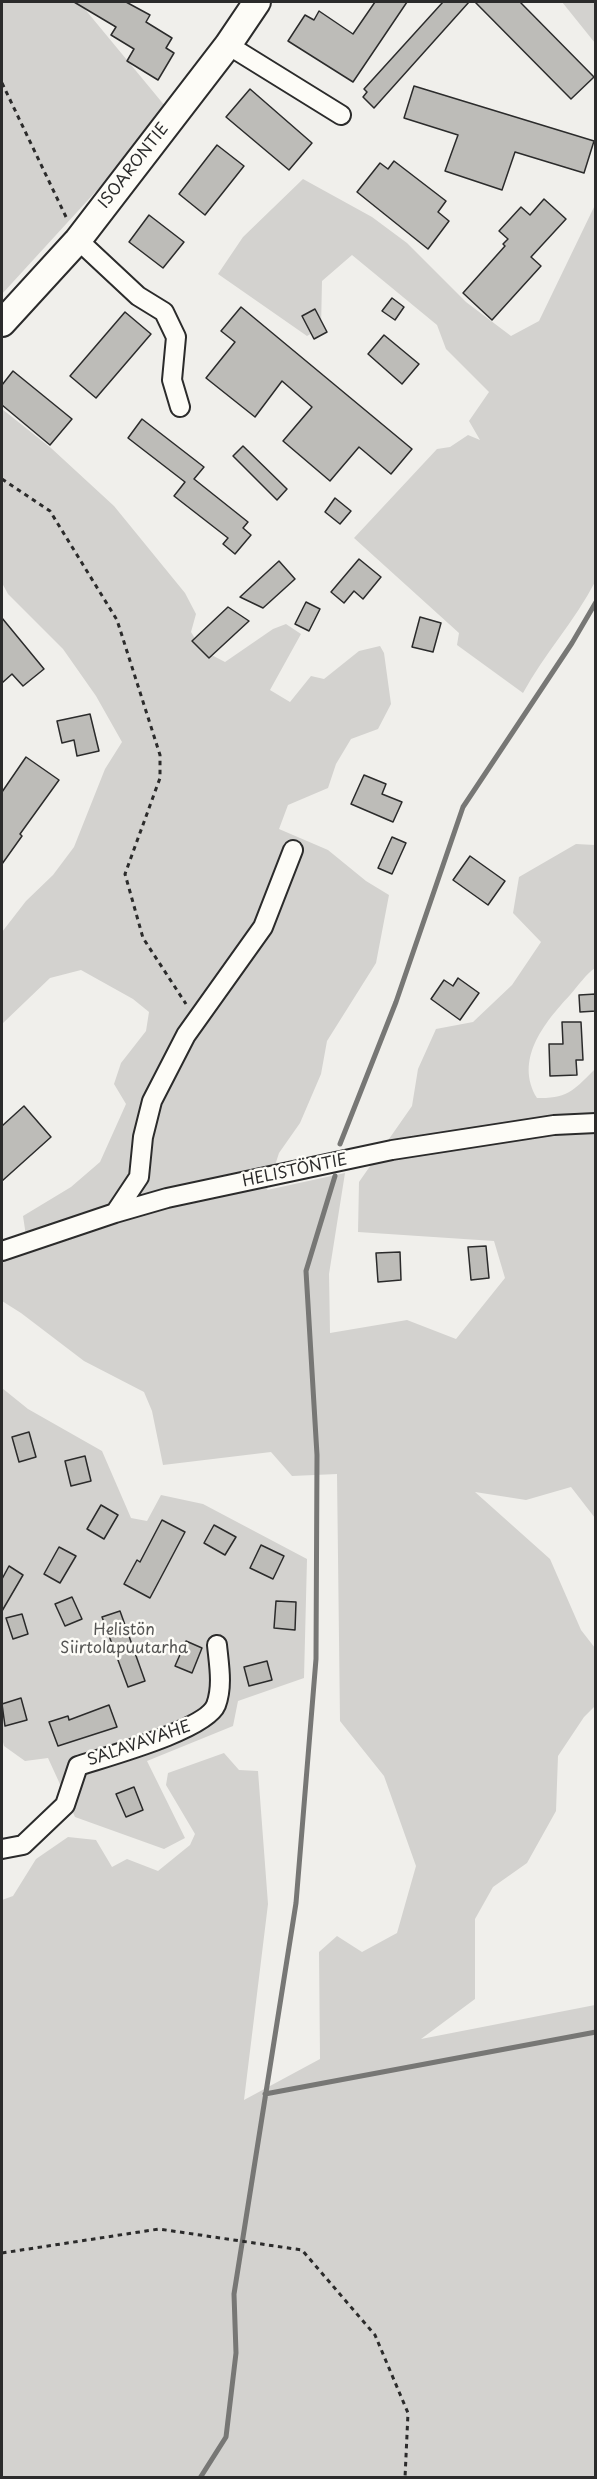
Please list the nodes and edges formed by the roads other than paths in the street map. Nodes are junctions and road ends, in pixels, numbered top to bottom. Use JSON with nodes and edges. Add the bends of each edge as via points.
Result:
{"nodes":[{"id":1,"x":257,"y":2,"type":"edge"},
{"id":2,"x":228,"y":45,"type":"junction"},
{"id":3,"x":340,"y":115,"type":"dead end"},
{"id":4,"x":78,"y":240,"type":"junction"},
{"id":5,"x":2,"y":323,"type":"edge"},
{"id":6,"x":180,"y":407,"type":"dead end"},
{"id":7,"x":293,"y":850,"type":"dead end"},
{"id":8,"x":596,"y":1123,"type":"edge"},
{"id":9,"x":114,"y":1212,"type":"junction"},
{"id":10,"x":2,"y":1251,"type":"edge"},
{"id":11,"x":217,"y":1645,"type":"dead end"},
{"id":12,"x":2,"y":1849,"type":"edge"}],
"edges":[{"from":1,"to":2,"type":"street","name":"ISOARONTIE"},
{"from":2,"to":3,"type":"street"},
{"from":2,"to":4,"type":"street","name":"ISOARONTIE"},
{"from":4,"to":5,"type":"street","name":"ISOARONTIE"},
{"from":4,"to":6,"type":"street","via":[[138,296],[164,312],[176,337],[172,380]]},
{"from":7,"to":9,"type":"street","via":[[263,927],[186,1035],[152,1101],[139,1177]]},
{"from":8,"to":9,"type":"street","name":"HELISTÖNTIE","via":[[554,1125],[392,1150]]},
{"from":9,"to":10,"type":"street","name":"HELISTÖNTIE"},
{"from":11,"to":12,"type":"street","name":"SALAVAVAHE","via":[[220,1681],[216,1707],[198,1724],[78,1766],[65,1805],[23,1845]]}]}
